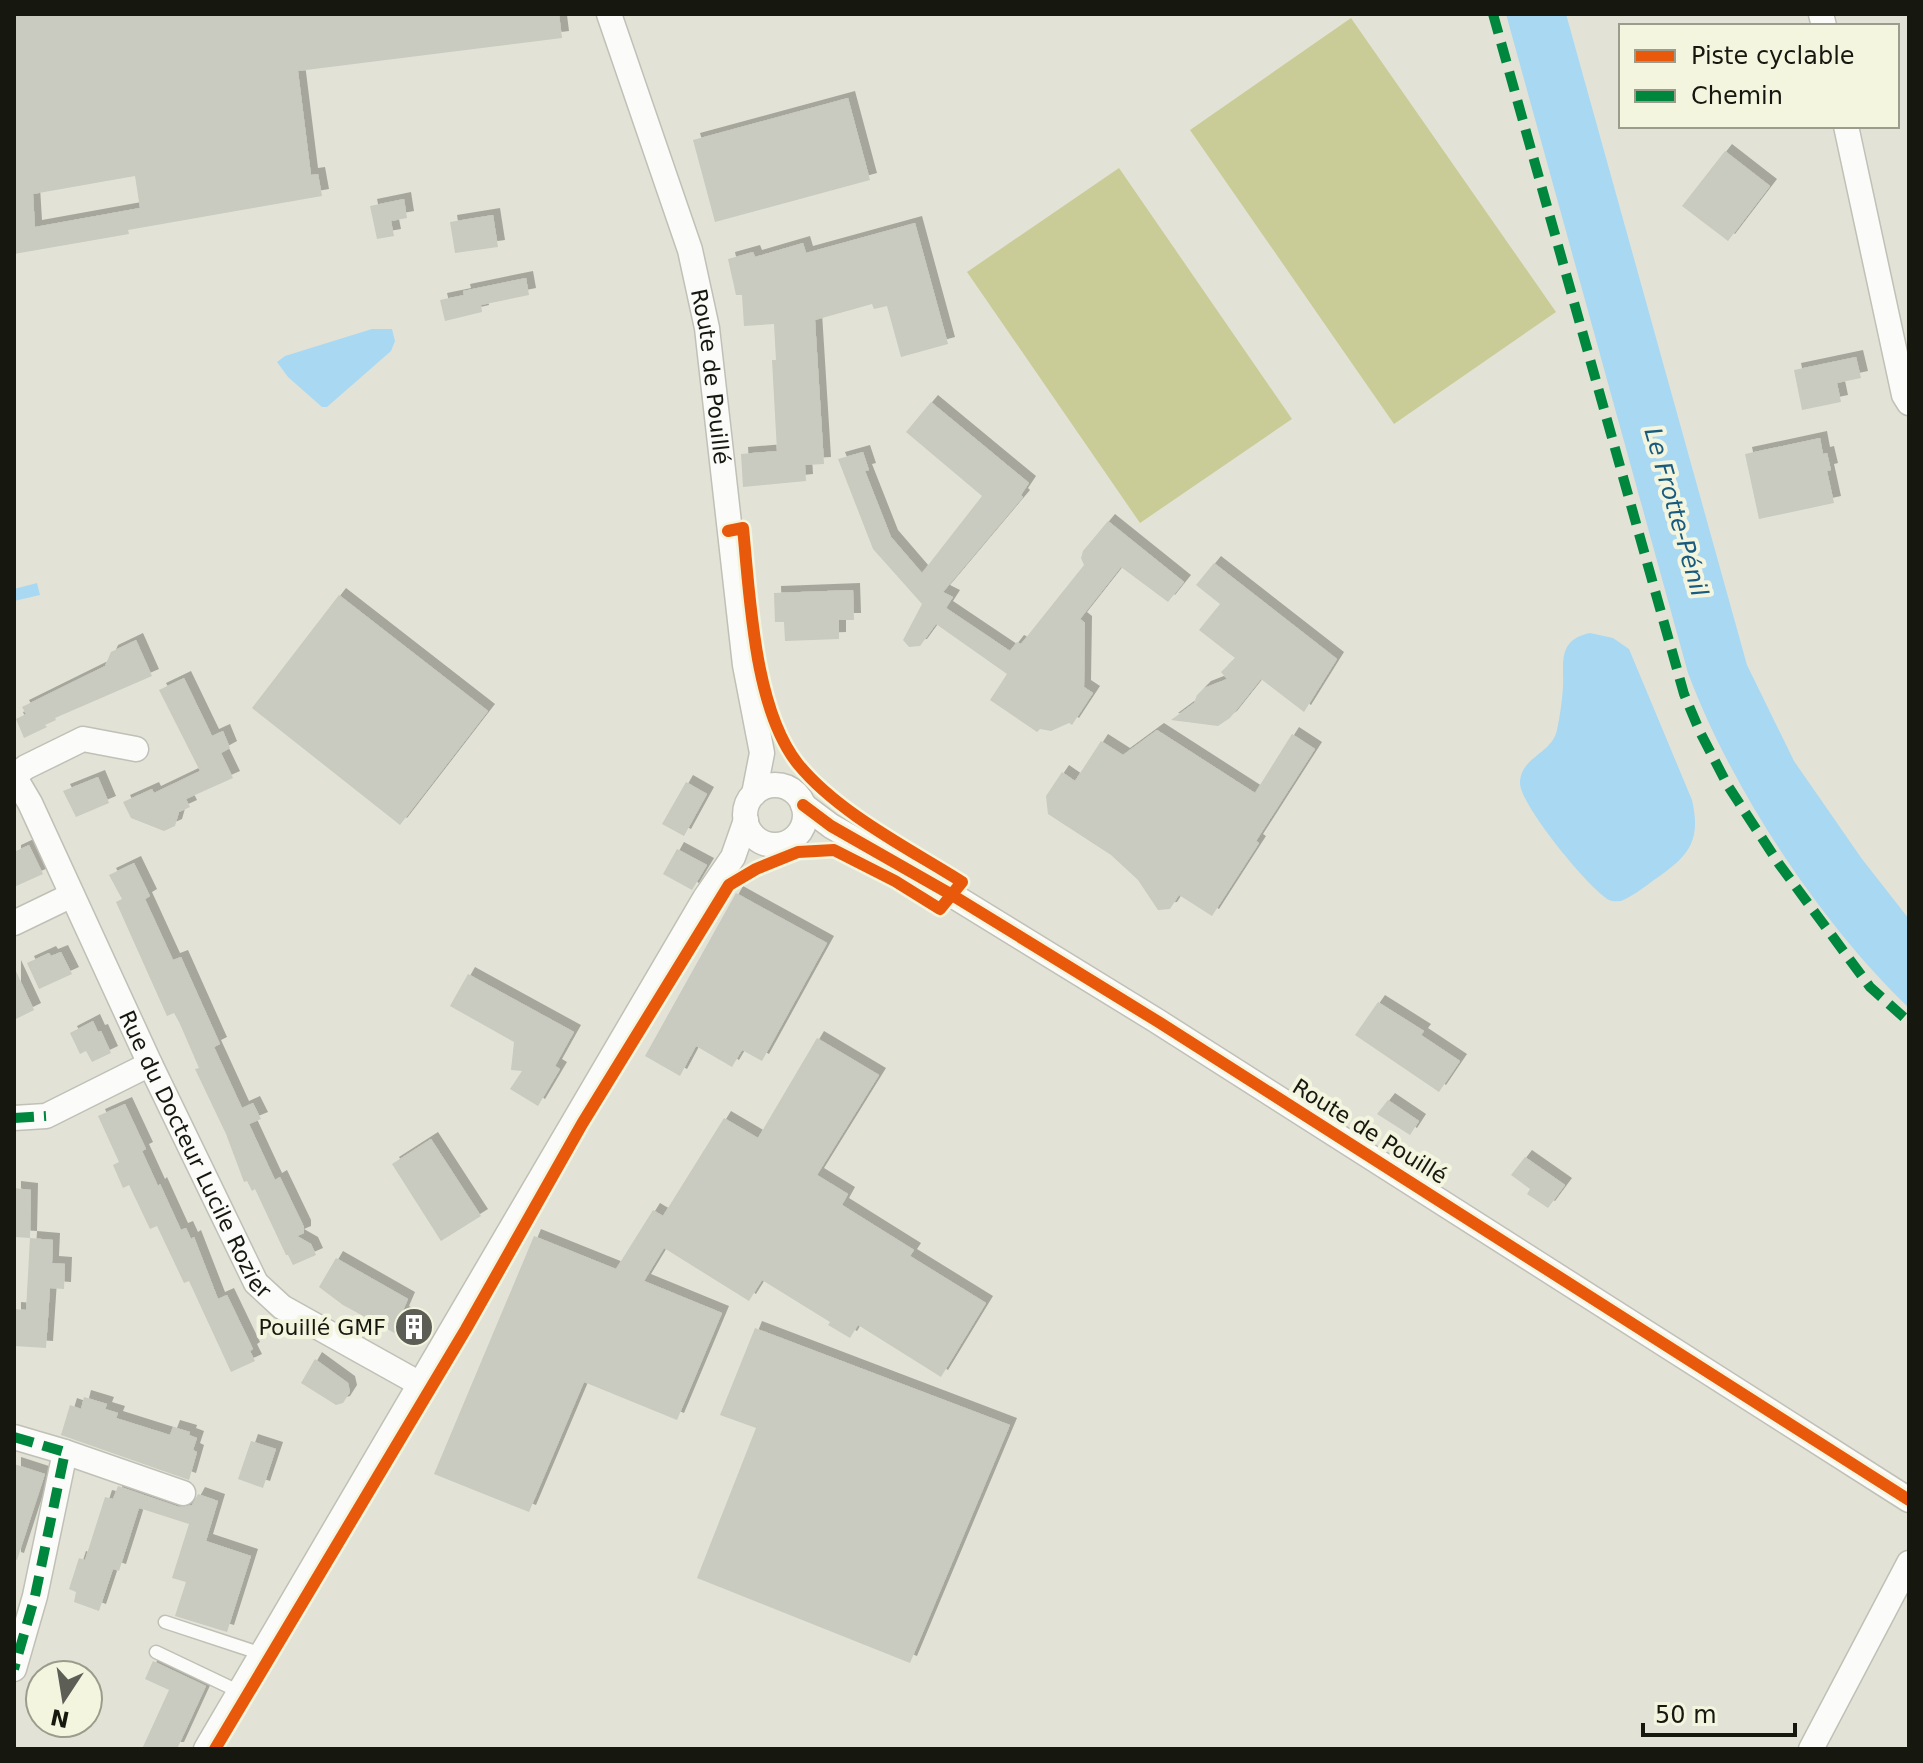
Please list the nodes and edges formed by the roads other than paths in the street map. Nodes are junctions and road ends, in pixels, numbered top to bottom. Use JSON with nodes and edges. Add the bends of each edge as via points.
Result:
{"nodes":[{"id":1,"x":609,"y":14,"type":"edge"},
{"id":2,"x":1846,"y":128,"type":"edge"},
{"id":3,"x":1909,"y":403,"type":"edge"},
{"id":4,"x":136,"y":749,"type":"dead end"},
{"id":5,"x":762,"y":753,"type":"junction"},
{"id":6,"x":786,"y":787,"type":"junction"},
{"id":7,"x":754,"y":794,"type":"junction"},
{"id":8,"x":803,"y":805,"type":"junction"},
{"id":9,"x":746,"y":820,"type":"junction"},
{"id":10,"x":831,"y":826,"type":"junction"},
{"id":11,"x":800,"y":832,"type":"junction"},
{"id":12,"x":764,"y":842,"type":"junction"},
{"id":13,"x":733,"y":857,"type":"junction"},
{"id":14,"x":72,"y":895,"type":"junction"},
{"id":15,"x":14,"y":923,"type":"edge"},
{"id":16,"x":150,"y":1064,"type":"junction"},
{"id":17,"x":14,"y":1118,"type":"edge"},
{"id":18,"x":420,"y":1384,"type":"junction"},
{"id":19,"x":14,"y":1437,"type":"edge"},
{"id":20,"x":65,"y":1452,"type":"junction"},
{"id":21,"x":183,"y":1493,"type":"dead end"},
{"id":22,"x":1909,"y":1500,"type":"edge"},
{"id":23,"x":1909,"y":1563,"type":"edge"},
{"id":24,"x":165,"y":1622,"type":"dead end"},
{"id":25,"x":156,"y":1652,"type":"dead end"},
{"id":26,"x":262,"y":1654,"type":"junction"},
{"id":27,"x":14,"y":1669,"type":"edge"},
{"id":28,"x":240,"y":1692,"type":"junction"},
{"id":29,"x":206,"y":1749,"type":"edge"},
{"id":30,"x":1811,"y":1749,"type":"edge"}],
"edges":[{"from":1,"to":5,"type":"street","name":"Route de Pouillé","via":[[690,250],[707,328],[745,665]]},
{"from":2,"to":3,"type":"street"},
{"from":4,"to":14,"type":"street","name":"Rue du Docteur Lucile Rozier","via":[[83,739],[14,776]]},
{"from":5,"to":6,"type":"street","name":"Route de Pouillé"},
{"from":5,"to":7,"type":"street","name":"Route de Pouillé"},
{"from":6,"to":7,"type":"street","via":[[769,786]]},
{"from":6,"to":8,"type":"street"},
{"from":7,"to":9,"type":"street"},
{"from":8,"to":10,"type":"street","name":"Route de Pouillé"},
{"from":8,"to":11,"type":"street"},
{"from":9,"to":12,"type":"street"},
{"from":9,"to":13,"type":"street"},
{"from":10,"to":11,"type":"street"},
{"from":10,"to":22,"type":"street","name":"Route de Pouillé","via":[[1157,1021]]},
{"from":11,"to":12,"type":"street","via":[[784,843]]},
{"from":12,"to":13,"type":"street"},
{"from":13,"to":18,"type":"street"},
{"from":14,"to":15,"type":"street"},
{"from":14,"to":16,"type":"street","name":"Rue du Docteur Lucile Rozier"},
{"from":16,"to":17,"type":"street","via":[[46,1116]]},
{"from":16,"to":18,"type":"street","name":"Rue du Docteur Lucile Rozier","via":[[256,1283],[282,1307]]},
{"from":18,"to":26,"type":"street"},
{"from":19,"to":20,"type":"street"},
{"from":20,"to":21,"type":"street"},
{"from":20,"to":27,"type":"street"},
{"from":23,"to":30,"type":"street"},
{"from":24,"to":26,"type":"lane"},
{"from":25,"to":28,"type":"lane"},
{"from":26,"to":28,"type":"street"},
{"from":28,"to":29,"type":"street"}]}
